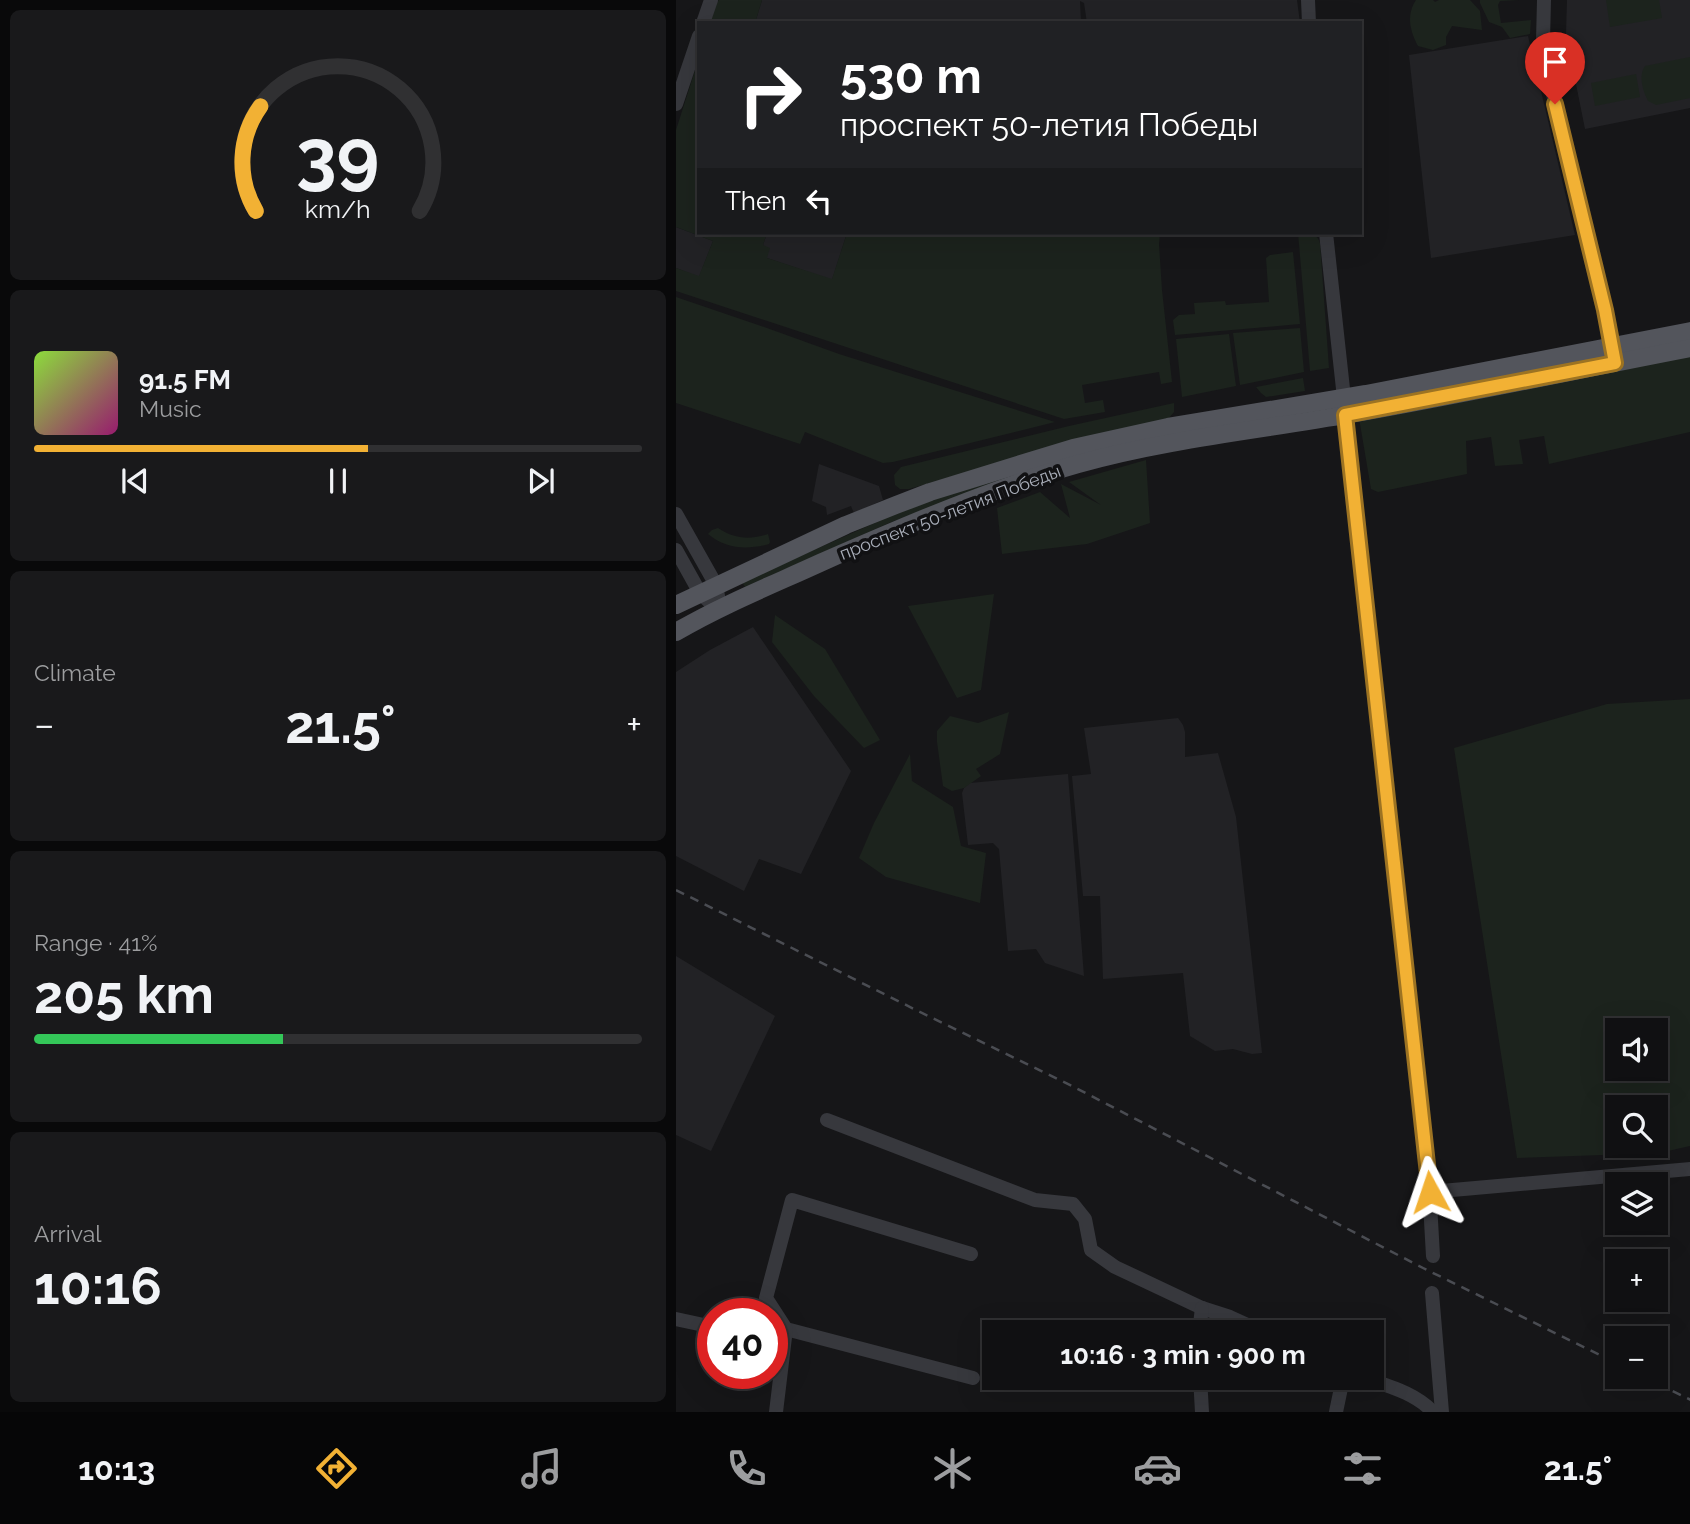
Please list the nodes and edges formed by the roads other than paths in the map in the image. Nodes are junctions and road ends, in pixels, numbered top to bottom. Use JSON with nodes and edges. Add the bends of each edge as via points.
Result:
{"nodes":[{"id":1,"x":711,"y":0,"type":"edge"},
{"id":2,"x":1308,"y":0,"type":"edge"},
{"id":3,"x":1544,"y":0,"type":"edge"},
{"id":4,"x":704,"y":21,"type":"edge"},
{"id":5,"x":1310,"y":21,"type":"edge"},
{"id":6,"x":697,"y":42,"type":"edge"},
{"id":7,"x":676,"y":104,"type":"edge"},
{"id":8,"x":1326,"y":235,"type":"edge"},
{"id":9,"x":1690,"y":331,"type":"edge"},
{"id":10,"x":1690,"y":348,"type":"edge"},
{"id":11,"x":1613,"y":355,"type":"junction"},
{"id":12,"x":1344,"y":406,"type":"junction"},
{"id":13,"x":676,"y":514,"type":"edge"},
{"id":14,"x":676,"y":550,"type":"edge"},
{"id":15,"x":708,"y":589,"type":"junction"},
{"id":16,"x":676,"y":605,"type":"edge"},
{"id":17,"x":718,"y":610,"type":"junction"},
{"id":18,"x":676,"y":632,"type":"edge"},
{"id":19,"x":827,"y":1120,"type":"dead end"},
{"id":20,"x":1690,"y":1169,"type":"edge"},
{"id":21,"x":1430,"y":1192,"type":"junction"},
{"id":22,"x":971,"y":1254,"type":"dead end"},
{"id":23,"x":1433,"y":1256,"type":"dead end"},
{"id":24,"x":1432,"y":1293,"type":"dead end"},
{"id":25,"x":766,"y":1298,"type":"edge"},
{"id":26,"x":1202,"y":1308,"type":"junction"},
{"id":27,"x":676,"y":1319,"type":"edge"},
{"id":28,"x":1200,"y":1320,"type":"edge"},
{"id":29,"x":1237,"y":1320,"type":"edge"},
{"id":30,"x":697,"y":1324,"type":"edge"},
{"id":31,"x":788,"y":1339,"type":"edge"},
{"id":32,"x":972,"y":1378,"type":"dead end"},
{"id":33,"x":1384,"y":1385,"type":"edge"},
{"id":34,"x":778,"y":1389,"type":"edge"},
{"id":35,"x":1201,"y":1390,"type":"edge"},
{"id":36,"x":1341,"y":1390,"type":"edge"},
{"id":37,"x":776,"y":1412,"type":"edge"},
{"id":38,"x":1202,"y":1412,"type":"edge"},
{"id":39,"x":1336,"y":1412,"type":"edge"},
{"id":40,"x":1433,"y":1412,"type":"edge"},
{"id":41,"x":1442,"y":1412,"type":"edge"}],
"edges":[{"from":1,"to":4,"type":"street"},
{"from":2,"to":5,"type":"street"},
{"from":3,"to":11,"type":"street","via":[[1543,41],[1551,86]]},
{"from":6,"to":7,"type":"street"},
{"from":8,"to":12,"type":"street"},
{"from":9,"to":11,"type":"main road","name":"проспект 50-летия Победы"},
{"from":10,"to":11,"type":"main road","name":"проспект 50-летия Победы"},
{"from":11,"to":12,"type":"main road","name":"проспект 50-летия Победы"},
{"from":12,"to":15,"type":"main road","name":"проспект 50-летия Победы","via":[[1181,424],[1073,448],[907,500]]},
{"from":12,"to":17,"type":"main road","name":"проспект 50-летия Победы","via":[[1119,453],[1012,485],[892,532]]},
{"from":12,"to":21,"type":"street"},
{"from":13,"to":15,"type":"street"},
{"from":14,"to":15,"type":"street"},
{"from":15,"to":16,"type":"main road","name":"проспект 50-летия Победы"},
{"from":15,"to":17,"type":"street"},
{"from":17,"to":18,"type":"main road","name":"проспект 50-летия Победы"},
{"from":19,"to":26,"type":"street","via":[[1035,1200],[1073,1204],[1085,1219],[1091,1250],[1115,1267]]},
{"from":20,"to":21,"type":"street"},
{"from":21,"to":23,"type":"street"},
{"from":22,"to":25,"type":"street","via":[[792,1200]]},
{"from":24,"to":41,"type":"street"},
{"from":26,"to":28,"type":"street"},
{"from":26,"to":29,"type":"street"},
{"from":27,"to":30,"type":"street"},
{"from":31,"to":32,"type":"street"},
{"from":33,"to":40,"type":"street","via":[[1417,1398]]},
{"from":34,"to":37,"type":"street"},
{"from":35,"to":38,"type":"street"},
{"from":36,"to":39,"type":"street"}]}
